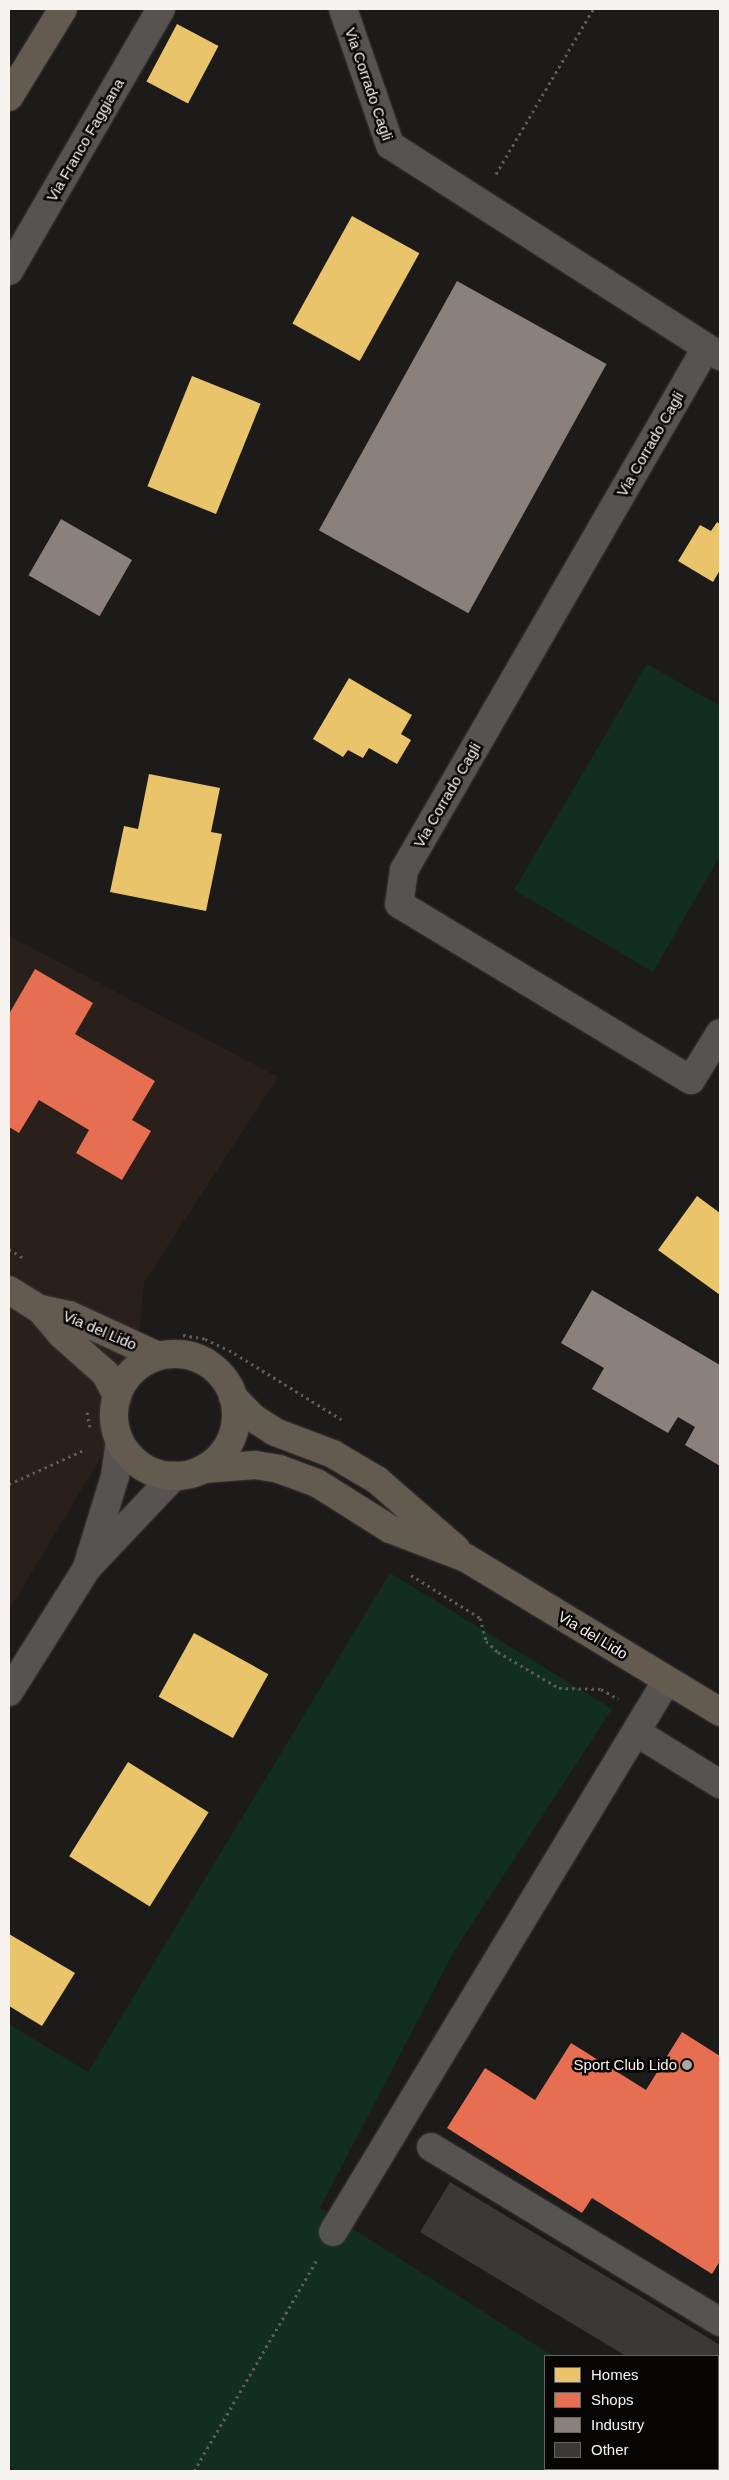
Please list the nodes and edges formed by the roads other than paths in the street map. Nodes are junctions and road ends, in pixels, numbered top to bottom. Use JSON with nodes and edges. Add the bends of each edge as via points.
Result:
{"nodes":[{"id":1,"x":63,"y":9,"type":"edge"},
{"id":2,"x":161,"y":9,"type":"edge"},
{"id":3,"x":343,"y":9,"type":"edge"},
{"id":4,"x":9,"y":97,"type":"edge"},
{"id":5,"x":9,"y":271,"type":"edge"},
{"id":6,"x":713,"y":352,"type":"edge"},
{"id":7,"x":720,"y":1033,"type":"edge"},
{"id":8,"x":9,"y":1290,"type":"edge"},
{"id":9,"x":40,"y":1309,"type":"junction"},
{"id":10,"x":158,"y":1356,"type":"junction"},
{"id":11,"x":117,"y":1396,"type":"junction"},
{"id":12,"x":233,"y":1397,"type":"junction"},
{"id":13,"x":107,"y":1444,"type":"junction"},
{"id":14,"x":203,"y":1469,"type":"junction"},
{"id":15,"x":174,"y":1476,"type":"junction"},
{"id":16,"x":466,"y":1558,"type":"junction"},
{"id":17,"x":87,"y":1568,"type":"junction"},
{"id":18,"x":667,"y":1680,"type":"junction"},
{"id":19,"x":9,"y":1692,"type":"edge"},
{"id":20,"x":720,"y":1712,"type":"edge"},
{"id":21,"x":636,"y":1732,"type":"junction"},
{"id":22,"x":720,"y":1784,"type":"edge"},
{"id":23,"x":431,"y":2147,"type":"dead end"},
{"id":24,"x":333,"y":2232,"type":"road end"},
{"id":25,"x":720,"y":2322,"type":"edge"}],
"edges":[{"from":1,"to":4,"type":"main road"},
{"from":2,"to":5,"type":"street","name":"Via Franco Faggiana"},
{"from":3,"to":6,"type":"street","name":"Via Corrado Cagli","via":[[390,145]]},
{"from":6,"to":7,"type":"street","name":"Via Corrado Cagli","via":[[404,870],[400,904],[691,1080]]},
{"from":8,"to":9,"type":"main road","name":"Via del Lido"},
{"from":9,"to":10,"type":"main road","name":"Via del Lido","via":[[69,1315]]},
{"from":9,"to":11,"type":"main road","name":"Via del Lido","via":[[61,1334],[105,1373]]},
{"from":10,"to":11,"type":"main road","via":[[131,1374]]},
{"from":10,"to":12,"type":"main road","via":[[189,1355],[204,1361],[217,1371]]},
{"from":11,"to":13,"type":"main road","via":[[115,1427]]},
{"from":12,"to":14,"type":"main road","via":[[236,1418],[231,1438],[220,1456]]},
{"from":12,"to":16,"type":"main road","name":"Via del Lido","via":[[275,1432],[333,1454],[377,1480]]},
{"from":13,"to":15,"type":"main road","via":[[142,1467]]},
{"from":13,"to":17,"type":"street","via":[[115,1476]]},
{"from":14,"to":15,"type":"main road"},
{"from":14,"to":16,"type":"main road","name":"Via del Lido","via":[[255,1465],[300,1476],[317,1483],[390,1529]]},
{"from":15,"to":17,"type":"street"},
{"from":16,"to":18,"type":"main road","name":"Via del Lido"},
{"from":17,"to":19,"type":"street"},
{"from":18,"to":20,"type":"main road","name":"Via del Lido"},
{"from":18,"to":21,"type":"street"},
{"from":21,"to":22,"type":"street"},
{"from":21,"to":24,"type":"street"},
{"from":23,"to":25,"type":"street"}]}
